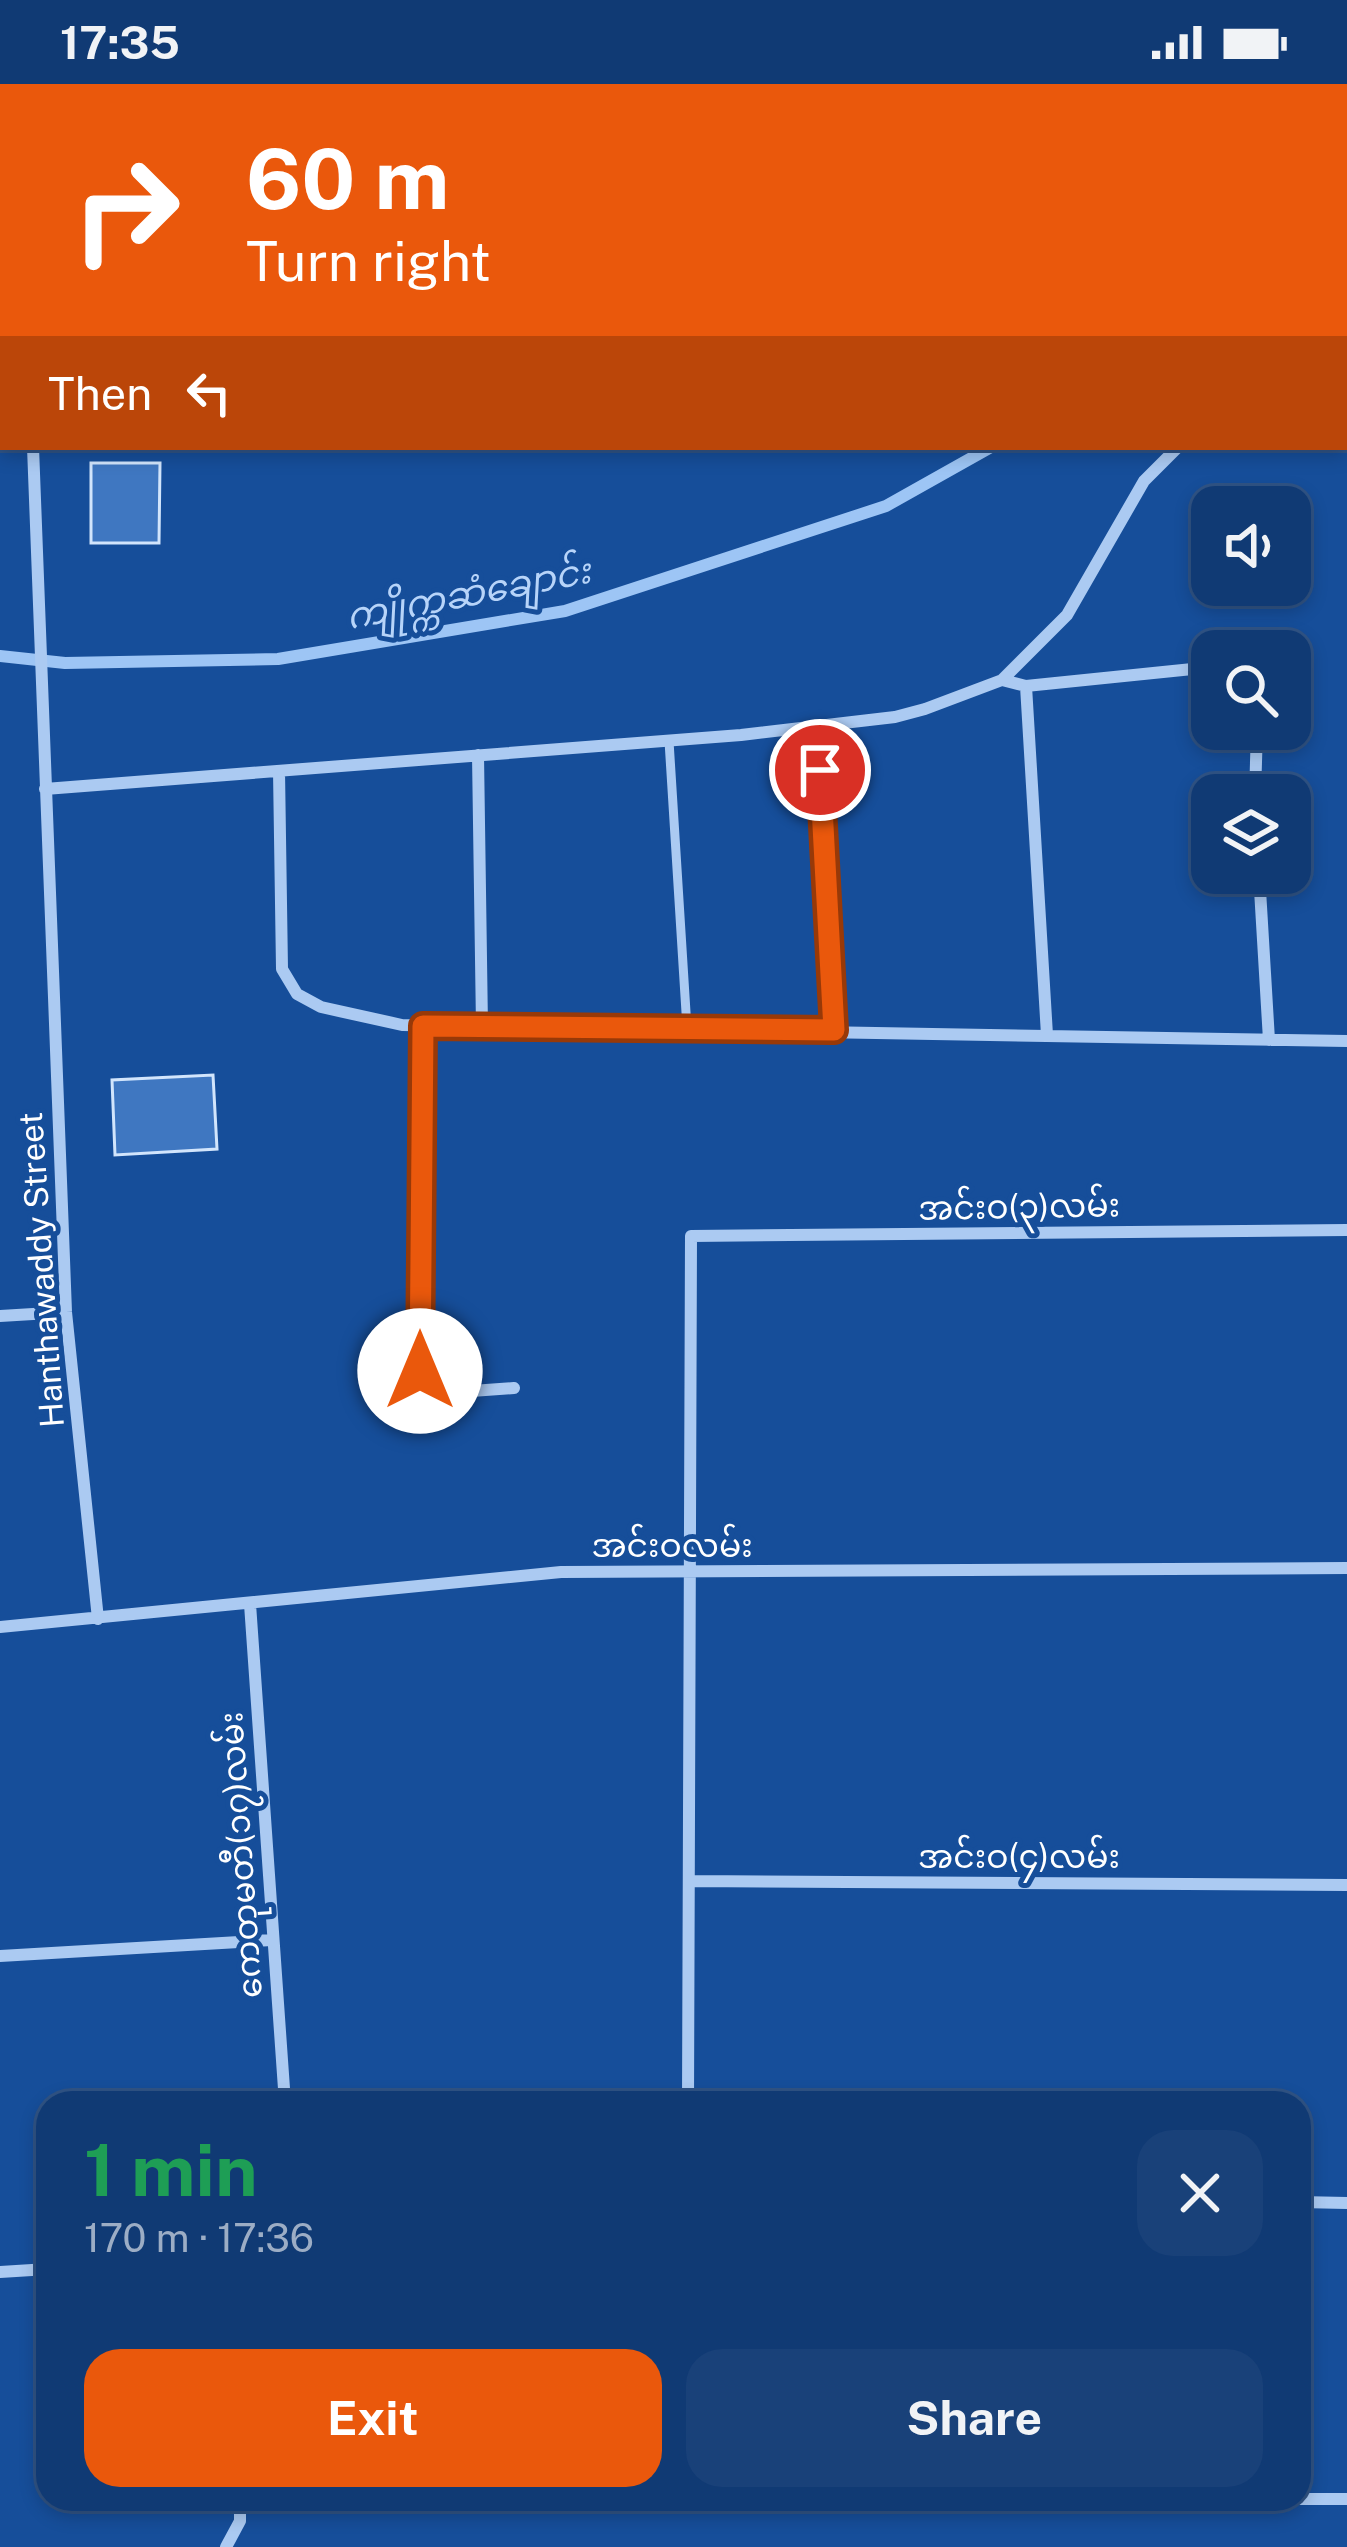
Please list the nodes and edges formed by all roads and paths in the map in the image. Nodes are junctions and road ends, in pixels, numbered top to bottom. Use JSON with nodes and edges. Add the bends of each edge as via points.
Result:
{"nodes":[{"id":1,"x":33,"y":450,"type":"edge"},
{"id":2,"x":1175,"y":450,"type":"edge"},
{"id":3,"x":1191,"y":669,"type":"edge"},
{"id":4,"x":1002,"y":680,"type":"junction"},
{"id":5,"x":1026,"y":686,"type":"junction"},
{"id":6,"x":817,"y":727,"type":"junction"},
{"id":7,"x":669,"y":741,"type":"junction"},
{"id":8,"x":478,"y":755,"type":"junction"},
{"id":9,"x":279,"y":771,"type":"junction"},
{"id":10,"x":45,"y":788,"type":"junction"},
{"id":11,"x":1260,"y":894,"type":"edge"},
{"id":12,"x":423,"y":1026,"type":"junction"},
{"id":13,"x":482,"y":1026,"type":"junction"},
{"id":14,"x":687,"y":1028,"type":"junction"},
{"id":15,"x":834,"y":1030,"type":"junction"},
{"id":16,"x":1047,"y":1034,"type":"junction"},
{"id":17,"x":1269,"y":1040,"type":"junction"},
{"id":18,"x":1347,"y":1041,"type":"edge"},
{"id":19,"x":1347,"y":1230,"type":"edge"},
{"id":20,"x":66,"y":1312,"type":"junction"},
{"id":21,"x":0,"y":1316,"type":"edge"},
{"id":22,"x":514,"y":1388,"type":"dead end"},
{"id":23,"x":1347,"y":1568,"type":"edge"},
{"id":24,"x":692,"y":1571,"type":"junction"},
{"id":25,"x":250,"y":1604,"type":"junction"},
{"id":26,"x":98,"y":1619,"type":"junction"},
{"id":27,"x":0,"y":1627,"type":"edge"},
{"id":28,"x":690,"y":1881,"type":"junction"},
{"id":29,"x":1347,"y":1885,"type":"edge"},
{"id":30,"x":272,"y":1940,"type":"junction"},
{"id":31,"x":0,"y":1956,"type":"edge"},
{"id":32,"x":284,"y":2091,"type":"edge"},
{"id":33,"x":688,"y":2091,"type":"edge"},
{"id":34,"x":1311,"y":2202,"type":"edge"},
{"id":35,"x":1347,"y":2203,"type":"edge"},
{"id":36,"x":36,"y":2270,"type":"edge"},
{"id":37,"x":0,"y":2272,"type":"edge"},
{"id":38,"x":1311,"y":2499,"type":"edge"},
{"id":39,"x":1347,"y":2499,"type":"edge"},
{"id":40,"x":240,"y":2511,"type":"edge"},
{"id":41,"x":226,"y":2547,"type":"edge"}],
"edges":[{"from":1,"to":10,"type":"street","name":"Hanthawaddy Street"},
{"from":2,"to":4,"type":"street","via":[[1144,481],[1066,615]]},
{"from":3,"to":5,"type":"street"},
{"from":4,"to":5,"type":"street"},
{"from":4,"to":6,"type":"street","via":[[895,717]]},
{"from":5,"to":16,"type":"street"},
{"from":6,"to":7,"type":"street"},
{"from":6,"to":15,"type":"street"},
{"from":7,"to":8,"type":"street"},
{"from":7,"to":14,"type":"lane"},
{"from":8,"to":9,"type":"street"},
{"from":8,"to":13,"type":"street"},
{"from":9,"to":10,"type":"street"},
{"from":9,"to":12,"type":"street","via":[[282,969],[297,994],[321,1007]]},
{"from":10,"to":20,"type":"street","name":"Hanthawaddy Street"},
{"from":11,"to":17,"type":"street"},
{"from":12,"to":13,"type":"street"},
{"from":12,"to":22,"type":"street","via":[[420,1371],[427,1386],[444,1393]]},
{"from":13,"to":14,"type":"street"},
{"from":14,"to":15,"type":"street"},
{"from":15,"to":16,"type":"street"},
{"from":16,"to":17,"type":"street"},
{"from":17,"to":18,"type":"street"},
{"from":19,"to":24,"type":"street","name":"အင်းဝ(၃)လမ်း","via":[[692,1235]]},
{"from":20,"to":21,"type":"street"},
{"from":20,"to":26,"type":"street","name":"Hanthawaddy Street"},
{"from":23,"to":24,"type":"street","name":"အင်းဝလမ်း"},
{"from":24,"to":25,"type":"street","name":"အင်းဝလမ်း","via":[[561,1572]]},
{"from":24,"to":28,"type":"street"},
{"from":25,"to":26,"type":"street","name":"အင်းဝလမ်း"},
{"from":25,"to":30,"type":"street","name":"ကေတုမတီ(၁၇)လမ်း"},
{"from":26,"to":27,"type":"street","name":"အင်းဝလမ်း"},
{"from":28,"to":29,"type":"street","name":"အင်းဝ(၄)လမ်း"},
{"from":28,"to":33,"type":"street"},
{"from":30,"to":31,"type":"street"},
{"from":30,"to":32,"type":"street","name":"ကေတုမတီ(၁၇)လမ်း"},
{"from":34,"to":35,"type":"street"},
{"from":36,"to":37,"type":"street"},
{"from":38,"to":39,"type":"street"},
{"from":40,"to":41,"type":"street"}]}
